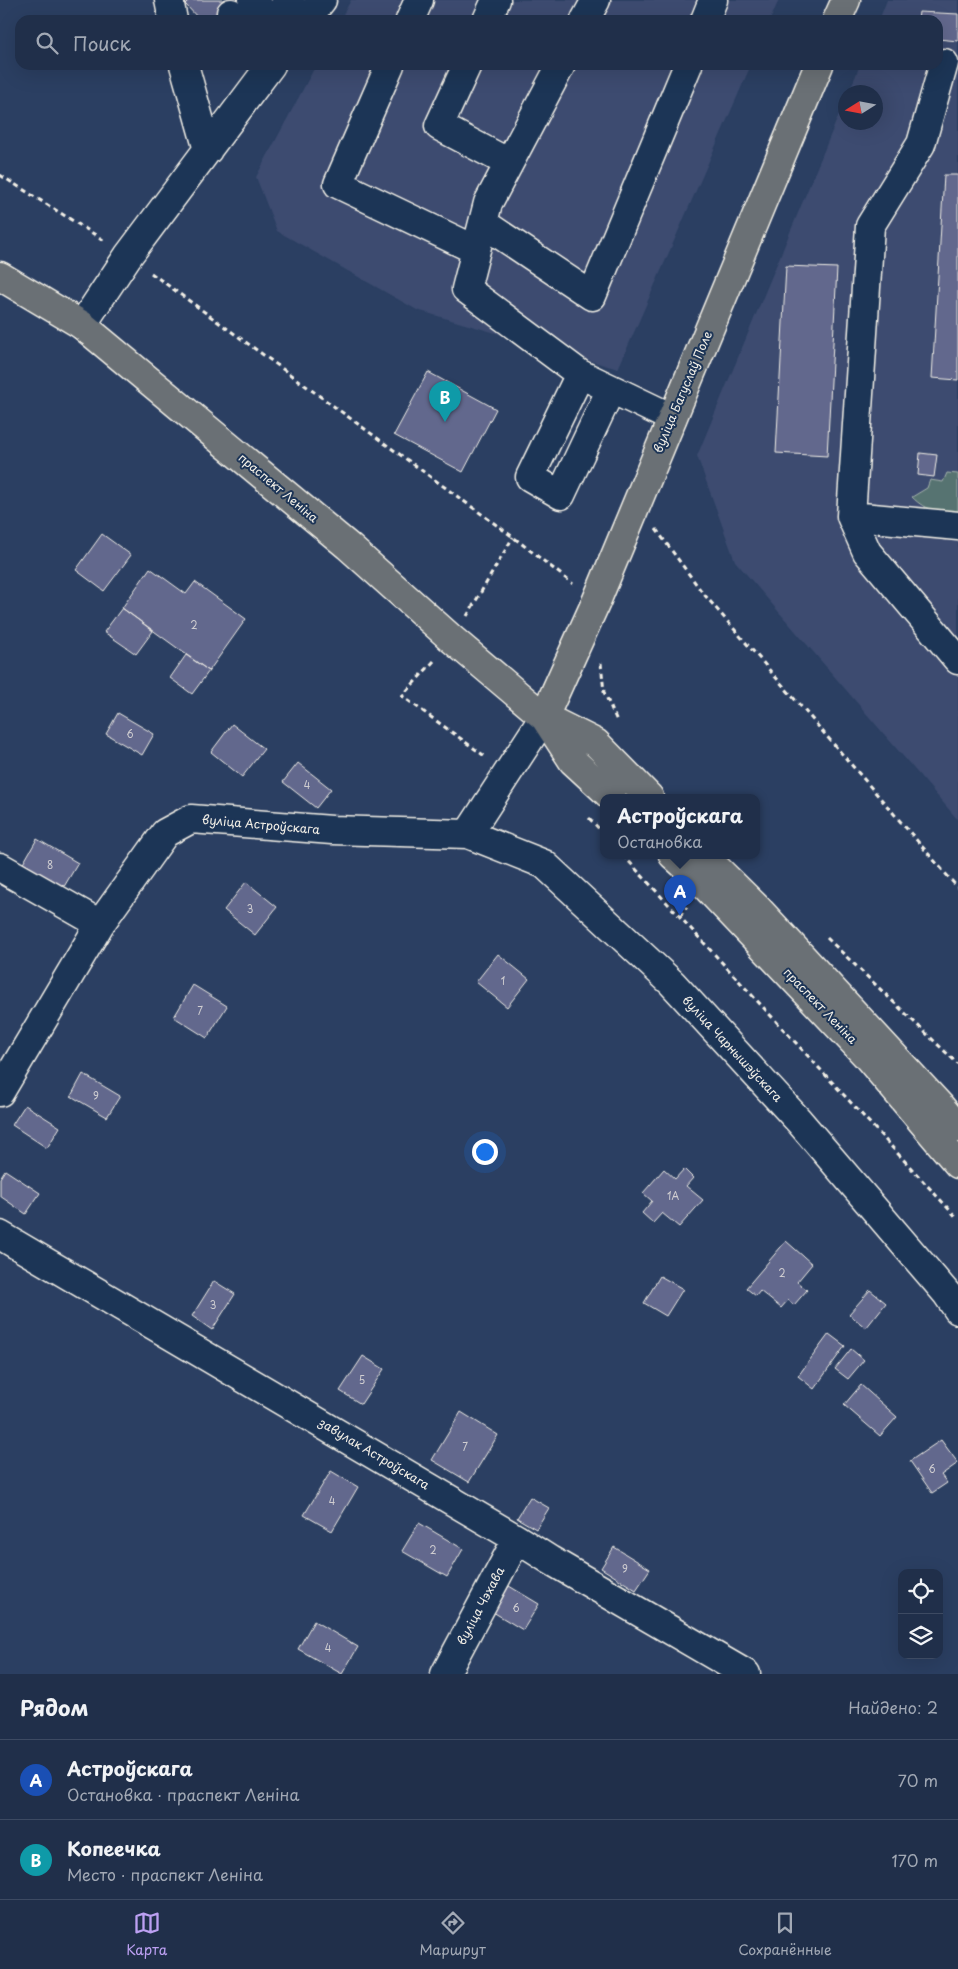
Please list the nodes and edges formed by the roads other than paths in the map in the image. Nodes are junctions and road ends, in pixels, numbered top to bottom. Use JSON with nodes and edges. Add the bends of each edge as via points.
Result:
{"nodes":[{"id":1,"x":169,"y":0,"type":"edge"},
{"id":2,"x":286,"y":0,"type":"edge"},
{"id":3,"x":419,"y":0,"type":"edge"},
{"id":4,"x":496,"y":0,"type":"edge"},
{"id":5,"x":713,"y":0,"type":"edge"},
{"id":6,"x":846,"y":0,"type":"edge"},
{"id":7,"x":314,"y":9,"type":"edge"},
{"id":8,"x":240,"y":11,"type":"edge"},
{"id":9,"x":172,"y":15,"type":"edge"},
{"id":10,"x":253,"y":15,"type":"edge"},
{"id":11,"x":412,"y":15,"type":"edge"},
{"id":12,"x":489,"y":15,"type":"edge"},
{"id":13,"x":707,"y":15,"type":"edge"},
{"id":14,"x":840,"y":15,"type":"edge"},
{"id":15,"x":944,"y":63,"type":"dead end"},
{"id":16,"x":943,"y":67,"type":"edge"},
{"id":17,"x":185,"y":70,"type":"edge"},
{"id":18,"x":267,"y":70,"type":"edge"},
{"id":19,"x":388,"y":70,"type":"edge"},
{"id":20,"x":465,"y":70,"type":"edge"},
{"id":21,"x":558,"y":70,"type":"edge"},
{"id":22,"x":686,"y":70,"type":"edge"},
{"id":23,"x":817,"y":70,"type":"edge"},
{"id":24,"x":942,"y":70,"type":"edge"},
{"id":25,"x":208,"y":150,"type":"junction"},
{"id":26,"x":509,"y":163,"type":"junction"},
{"id":27,"x":483,"y":223,"type":"junction"},
{"id":28,"x":476,"y":250,"type":"junction"},
{"id":29,"x":0,"y":276,"type":"edge"},
{"id":30,"x":82,"y":325,"type":"junction"},
{"id":31,"x":580,"y":374,"type":"junction"},
{"id":32,"x":611,"y":389,"type":"junction"},
{"id":33,"x":672,"y":418,"type":"junction"},
{"id":34,"x":851,"y":516,"type":"junction"},
{"id":35,"x":958,"y":526,"type":"edge"},
{"id":36,"x":958,"y":660,"type":"edge"},
{"id":37,"x":544,"y":717,"type":"junction"},
{"id":38,"x":609,"y":794,"type":"edge"},
{"id":39,"x":645,"y":794,"type":"edge"},
{"id":40,"x":468,"y":834,"type":"junction"},
{"id":41,"x":678,"y":859,"type":"edge"},
{"id":42,"x":707,"y":859,"type":"edge"},
{"id":43,"x":0,"y":867,"type":"edge"},
{"id":44,"x":100,"y":924,"type":"junction"},
{"id":45,"x":0,"y":1092,"type":"edge"},
{"id":46,"x":958,"y":1128,"type":"edge"},
{"id":47,"x":958,"y":1164,"type":"edge"},
{"id":48,"x":0,"y":1235,"type":"edge"},
{"id":49,"x":958,"y":1310,"type":"edge"},
{"id":50,"x":517,"y":1539,"type":"junction"},
{"id":51,"x":445,"y":1674,"type":"edge"},
{"id":52,"x":746,"y":1674,"type":"edge"}],
"edges":[{"from":1,"to":9,"type":"street"},
{"from":2,"to":7,"type":"street"},
{"from":3,"to":11,"type":"street"},
{"from":4,"to":12,"type":"street"},
{"from":5,"to":13,"type":"street"},
{"from":6,"to":14,"type":"main road"},
{"from":8,"to":10,"type":"street"},
{"from":15,"to":16,"type":"street"},
{"from":17,"to":25,"type":"street"},
{"from":18,"to":25,"type":"street"},
{"from":19,"to":28,"type":"street","via":[[338,184]]},
{"from":20,"to":26,"type":"street","via":[[439,126]]},
{"from":21,"to":26,"type":"street"},
{"from":22,"to":27,"type":"street","via":[[592,296]]},
{"from":23,"to":33,"type":"main road","name":"вуліца Багуслаў Поле"},
{"from":24,"to":34,"type":"street","via":[[921,144],[870,226]]},
{"from":25,"to":30,"type":"street","via":[[128,256]]},
{"from":26,"to":27,"type":"street","via":[[488,203]]},
{"from":27,"to":28,"type":"street"},
{"from":28,"to":31,"type":"street","via":[[466,289]]},
{"from":29,"to":30,"type":"main road","name":"праспект Леніна"},
{"from":30,"to":37,"type":"main road","name":"праспект Леніна","via":[[340,540]]},
{"from":31,"to":32,"type":"street"},
{"from":31,"to":32,"type":"street","via":[[530,477],[561,495]]},
{"from":32,"to":33,"type":"street"},
{"from":33,"to":37,"type":"main road","name":"вуліца Багуслаў Поле","via":[[596,602]]},
{"from":34,"to":35,"type":"street"},
{"from":34,"to":36,"type":"street","via":[[867,552]]},
{"from":37,"to":38,"type":"main road","name":"праспект Леніна","via":[[573,760]]},
{"from":37,"to":39,"type":"main road","name":"праспект Леніна","via":[[596,743]]},
{"from":37,"to":40,"type":"street"},
{"from":40,"to":44,"type":"street","name":"вуліца Астроўскага","via":[[332,830],[191,819],[165,834]]},
{"from":40,"to":49,"type":"street","name":"вуліца Чарнышэўскага","via":[[544,864],[672,983],[799,1121]]},
{"from":41,"to":47,"type":"main road","name":"праспект Леніна","via":[[865,1054]]},
{"from":42,"to":46,"type":"main road","name":"праспект Леніна","via":[[758,909]]},
{"from":43,"to":44,"type":"street"},
{"from":44,"to":45,"type":"street","name":"вуліца Астроўскага"},
{"from":48,"to":50,"type":"street","name":"завулак Астроўскага"},
{"from":50,"to":51,"type":"street","name":"вуліца Чэхава"},
{"from":50,"to":52,"type":"street","name":"завулак Астроўскага"}]}
